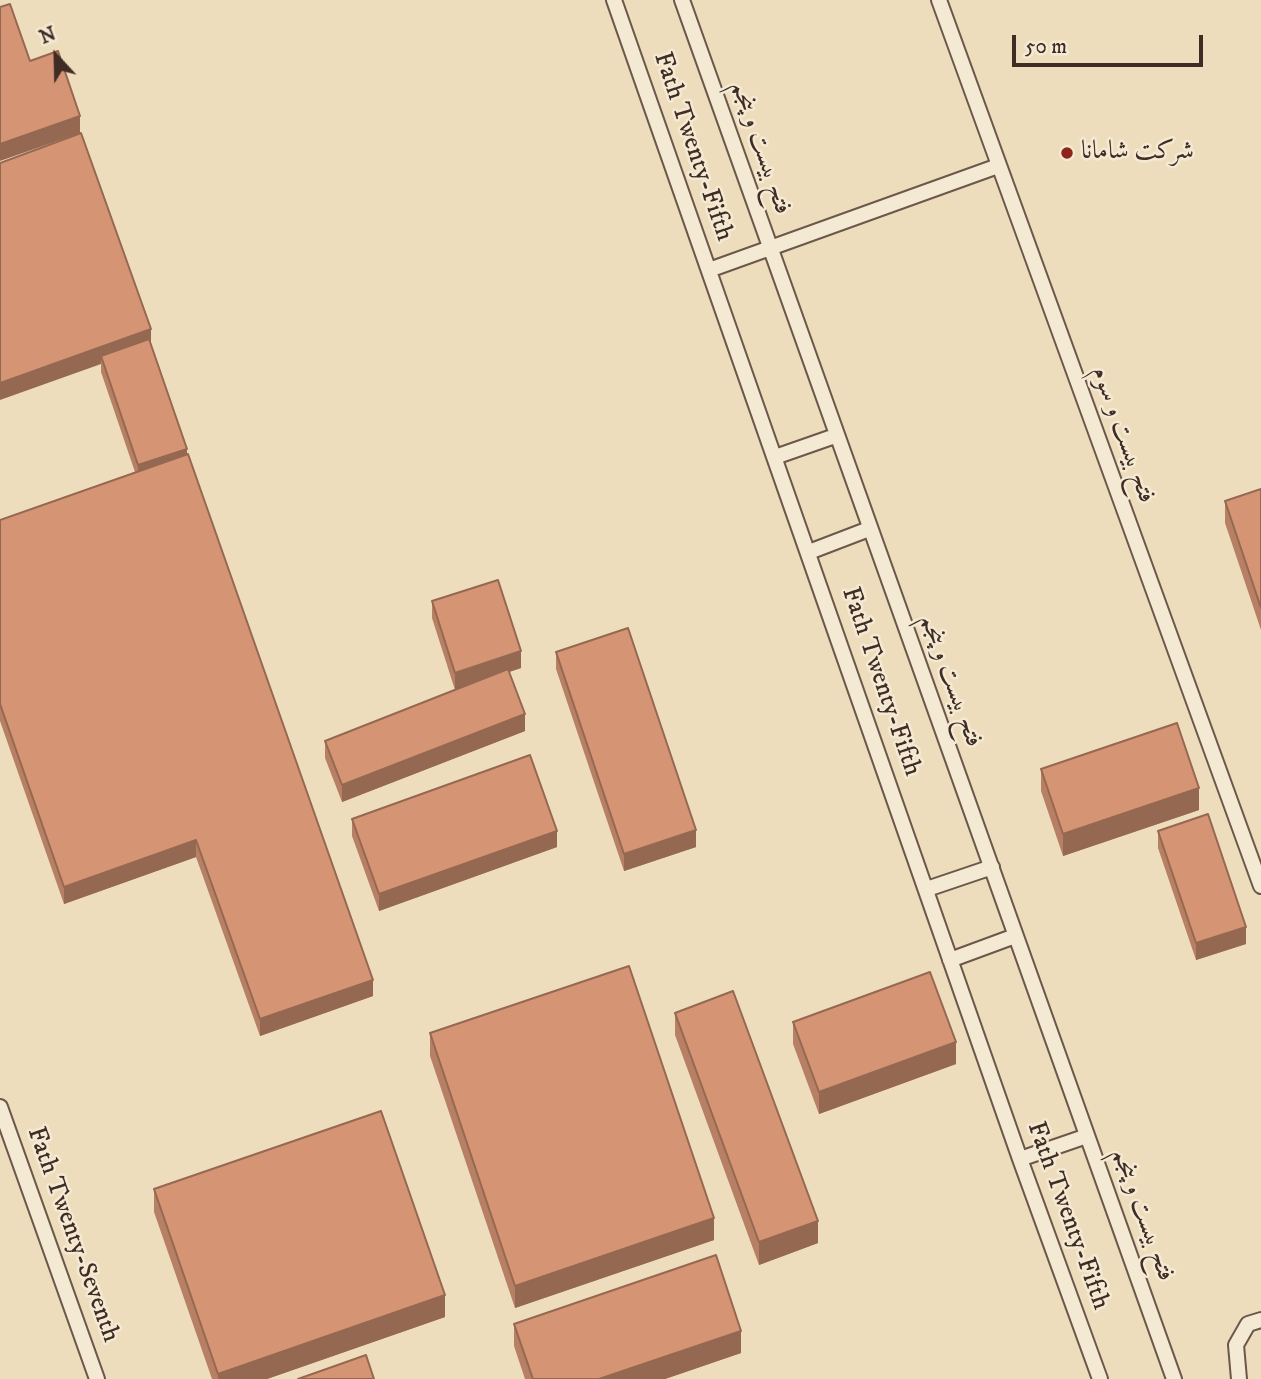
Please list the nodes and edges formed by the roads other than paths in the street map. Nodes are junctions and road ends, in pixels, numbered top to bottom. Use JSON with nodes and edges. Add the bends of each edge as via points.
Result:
{"nodes":[{"id":1,"x":614,"y":0,"type":"edge"},
{"id":2,"x":682,"y":0,"type":"edge"},
{"id":3,"x":939,"y":0,"type":"edge"},
{"id":4,"x":998,"y":166,"type":"junction"},
{"id":5,"x":769,"y":248,"type":"junction"},
{"id":6,"x":709,"y":270,"type":"junction"},
{"id":7,"x":835,"y":436,"type":"junction"},
{"id":8,"x":775,"y":457,"type":"junction"},
{"id":9,"x":869,"y":529,"type":"junction"},
{"id":10,"x":809,"y":552,"type":"junction"},
{"id":11,"x":992,"y":867,"type":"junction"},
{"id":12,"x":1261,"y":886,"type":"edge"},
{"id":13,"x":926,"y":889,"type":"junction"},
{"id":14,"x":1015,"y":936,"type":"junction"},
{"id":15,"x":950,"y":960,"type":"junction"},
{"id":16,"x":0,"y":1107,"type":"edge"},
{"id":17,"x":1087,"y":1136,"type":"junction"},
{"id":18,"x":1020,"y":1159,"type":"junction"},
{"id":19,"x":1261,"y":1320,"type":"edge"},
{"id":20,"x":97,"y":1379,"type":"edge"},
{"id":21,"x":1100,"y":1379,"type":"edge"},
{"id":22,"x":1174,"y":1379,"type":"edge"},
{"id":23,"x":1239,"y":1379,"type":"edge"}],
"edges":[{"from":1,"to":6,"type":"lane","name":"Fath Twenty-Fifth"},
{"from":2,"to":5,"type":"lane","name":"فتح بیست و پنجم"},
{"from":3,"to":4,"type":"lane","name":"فتح بیست و سوم"},
{"from":4,"to":5,"type":"lane"},
{"from":4,"to":12,"type":"lane","name":"فتح بیست و سوم"},
{"from":5,"to":6,"type":"lane"},
{"from":5,"to":7,"type":"lane","name":"فتح بیست و پنجم"},
{"from":6,"to":8,"type":"lane","name":"Fath Twenty-Fifth"},
{"from":7,"to":8,"type":"lane"},
{"from":7,"to":9,"type":"lane","name":"فتح بیست و پنجم"},
{"from":8,"to":10,"type":"lane","name":"Fath Twenty-Fifth"},
{"from":9,"to":10,"type":"lane"},
{"from":9,"to":11,"type":"lane","name":"فتح بیست و پنجم"},
{"from":10,"to":13,"type":"lane","name":"Fath Twenty-Fifth"},
{"from":11,"to":13,"type":"lane"},
{"from":11,"to":14,"type":"lane","name":"فتح بیست و پنجم"},
{"from":13,"to":15,"type":"lane","name":"Fath Twenty-Fifth"},
{"from":14,"to":15,"type":"lane"},
{"from":14,"to":17,"type":"lane","name":"فتح بیست و پنجم"},
{"from":15,"to":18,"type":"lane","name":"Fath Twenty-Fifth"},
{"from":16,"to":20,"type":"lane","name":"Fath Twenty-Seventh"},
{"from":17,"to":18,"type":"lane"},
{"from":17,"to":22,"type":"lane","name":"فتح بیست و پنجم"},
{"from":18,"to":21,"type":"lane","name":"Fath Twenty-Fifth"},
{"from":19,"to":23,"type":"lane","via":[[1248,1324],[1236,1345]]}]}
